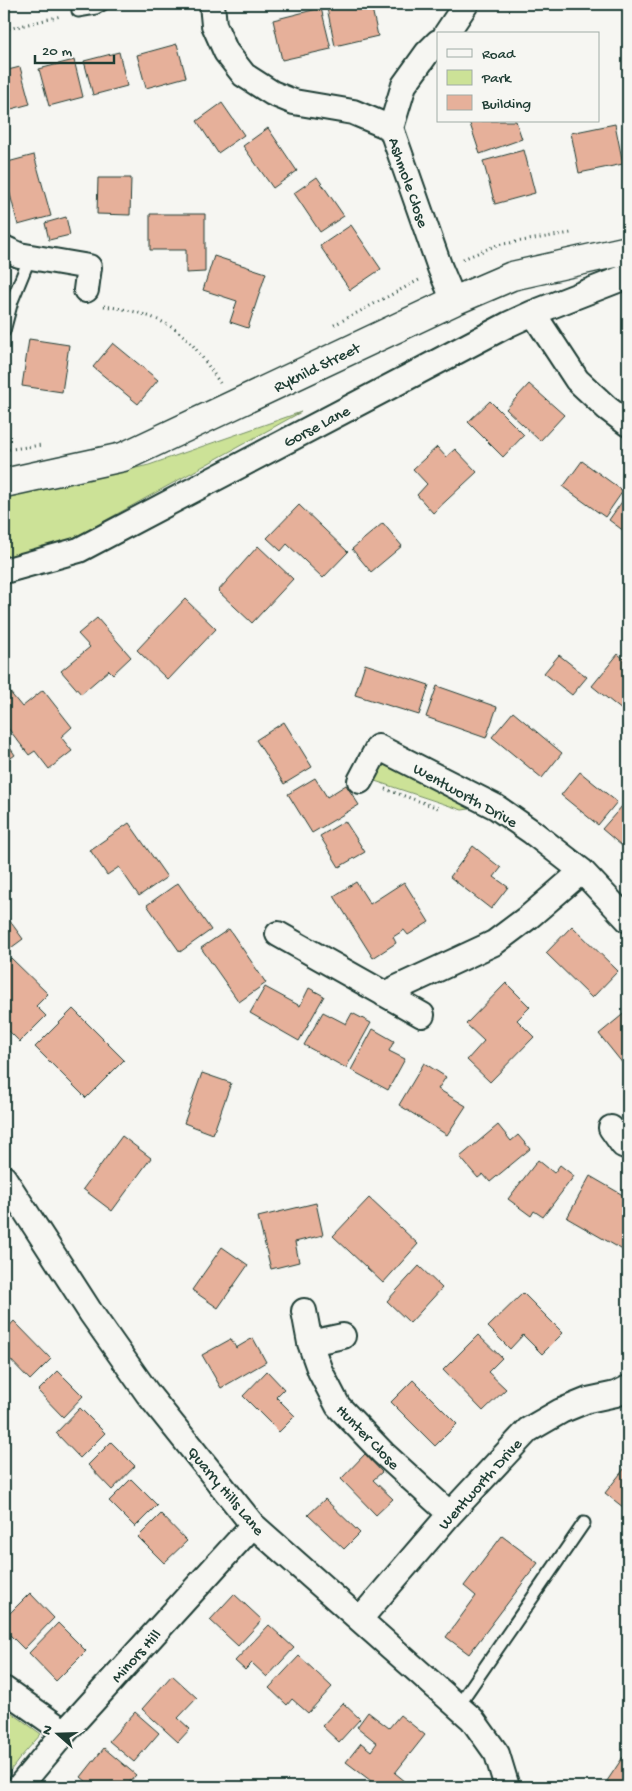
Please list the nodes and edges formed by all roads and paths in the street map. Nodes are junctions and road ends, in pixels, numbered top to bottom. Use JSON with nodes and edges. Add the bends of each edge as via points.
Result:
{"nodes":[{"id":1,"x":103,"y":4,"type":"edge"},
{"id":2,"x":212,"y":4,"type":"edge"},
{"id":3,"x":466,"y":4,"type":"edge"},
{"id":4,"x":78,"y":12,"type":"joint"},
{"id":5,"x":4,"y":30,"type":"edge"},
{"id":6,"x":447,"y":32,"type":"edge"},
{"id":7,"x":437,"y":43,"type":"edge"},
{"id":8,"x":392,"y":128,"type":"junction"},
{"id":9,"x":4,"y":248,"type":"edge"},
{"id":10,"x":628,"y":250,"type":"edge"},
{"id":11,"x":30,"y":256,"type":"junction"},
{"id":12,"x":628,"y":276,"type":"edge"},
{"id":13,"x":86,"y":290,"type":"joint"},
{"id":14,"x":454,"y":301,"type":"junction"},
{"id":15,"x":534,"y":312,"type":"junction"},
{"id":16,"x":4,"y":331,"type":"edge"},
{"id":17,"x":222,"y":385,"type":"dead end"},
{"id":18,"x":628,"y":424,"type":"edge"},
{"id":19,"x":4,"y":483,"type":"edge"},
{"id":20,"x":4,"y":571,"type":"edge"},
{"id":21,"x":360,"y":781,"type":"dead end"},
{"id":22,"x":582,"y":871,"type":"junction"},
{"id":23,"x":628,"y":920,"type":"edge"},
{"id":24,"x":278,"y":934,"type":"dead end"},
{"id":25,"x":384,"y":994,"type":"junction"},
{"id":26,"x":422,"y":1015,"type":"dead end"},
{"id":27,"x":611,"y":1128,"type":"dead end"},
{"id":28,"x":628,"y":1147,"type":"edge"},
{"id":29,"x":4,"y":1178,"type":"edge"},
{"id":30,"x":304,"y":1311,"type":"dead end"},
{"id":31,"x":343,"y":1336,"type":"dead end"},
{"id":32,"x":310,"y":1343,"type":"junction"},
{"id":33,"x":628,"y":1388,"type":"edge"},
{"id":34,"x":450,"y":1514,"type":"junction"},
{"id":35,"x":584,"y":1524,"type":"dead end"},
{"id":36,"x":253,"y":1525,"type":"junction"},
{"id":37,"x":360,"y":1620,"type":"junction"},
{"id":38,"x":4,"y":1689,"type":"edge"},
{"id":39,"x":458,"y":1706,"type":"junction"},
{"id":40,"x":65,"y":1732,"type":"junction"},
{"id":41,"x":19,"y":1787,"type":"edge"},
{"id":42,"x":507,"y":1787,"type":"edge"}],
"edges":[{"from":1,"to":4,"type":"lane"},
{"from":2,"to":8,"type":"street","via":[[214,26],[226,52],[244,75],[272,93],[294,102],[353,112]]},
{"from":3,"to":6,"type":"street"},
{"from":4,"to":5,"type":"path"},
{"from":7,"to":8,"type":"street","name":"Ashmole Close","via":[[404,85]]},
{"from":8,"to":14,"type":"street","name":"Ashmole Close"},
{"from":9,"to":11,"type":"street"},
{"from":10,"to":14,"type":"street","name":"Ryknild Street","via":[[512,276]]},
{"from":11,"to":13,"type":"street","via":[[89,267]]},
{"from":11,"to":16,"type":"lane"},
{"from":12,"to":15,"type":"street","name":"Gorse Lane"},
{"from":13,"to":17,"type":"path","via":[[89,304],[152,316],[186,337]]},
{"from":14,"to":19,"type":"street","name":"Ryknild Street","via":[[124,457]]},
{"from":15,"to":18,"type":"street","via":[[577,380]]},
{"from":15,"to":20,"type":"street","name":"Gorse Lane","via":[[79,550]]},
{"from":21,"to":22,"type":"street","name":"Wentworth Drive","via":[[378,746],[496,807]]},
{"from":22,"to":23,"type":"street","name":"Wentworth Drive"},
{"from":22,"to":25,"type":"street","via":[[494,943]]},
{"from":24,"to":25,"type":"street"},
{"from":25,"to":26,"type":"street"},
{"from":27,"to":28,"type":"street"},
{"from":29,"to":36,"type":"street","name":"Quarry Hills Lane","via":[[148,1394]]},
{"from":30,"to":32,"type":"street","name":"Hunter Close"},
{"from":31,"to":32,"type":"street"},
{"from":32,"to":34,"type":"street","name":"Hunter Close","via":[[338,1406],[383,1453]]},
{"from":33,"to":34,"type":"street","name":"Wentworth Drive","via":[[561,1411],[528,1430]]},
{"from":34,"to":37,"type":"street","name":"Wentworth Drive"},
{"from":35,"to":39,"type":"lane"},
{"from":36,"to":37,"type":"street","name":"Quarry Hills Lane"},
{"from":36,"to":40,"type":"street","name":"Minors Hill"},
{"from":37,"to":39,"type":"street","name":"Quarry Hills Lane"},
{"from":38,"to":40,"type":"street"},
{"from":39,"to":42,"type":"street","name":"Quarry Hills Lane","via":[[472,1719],[497,1754]]},
{"from":40,"to":41,"type":"street","name":"Minors Hill"}]}
